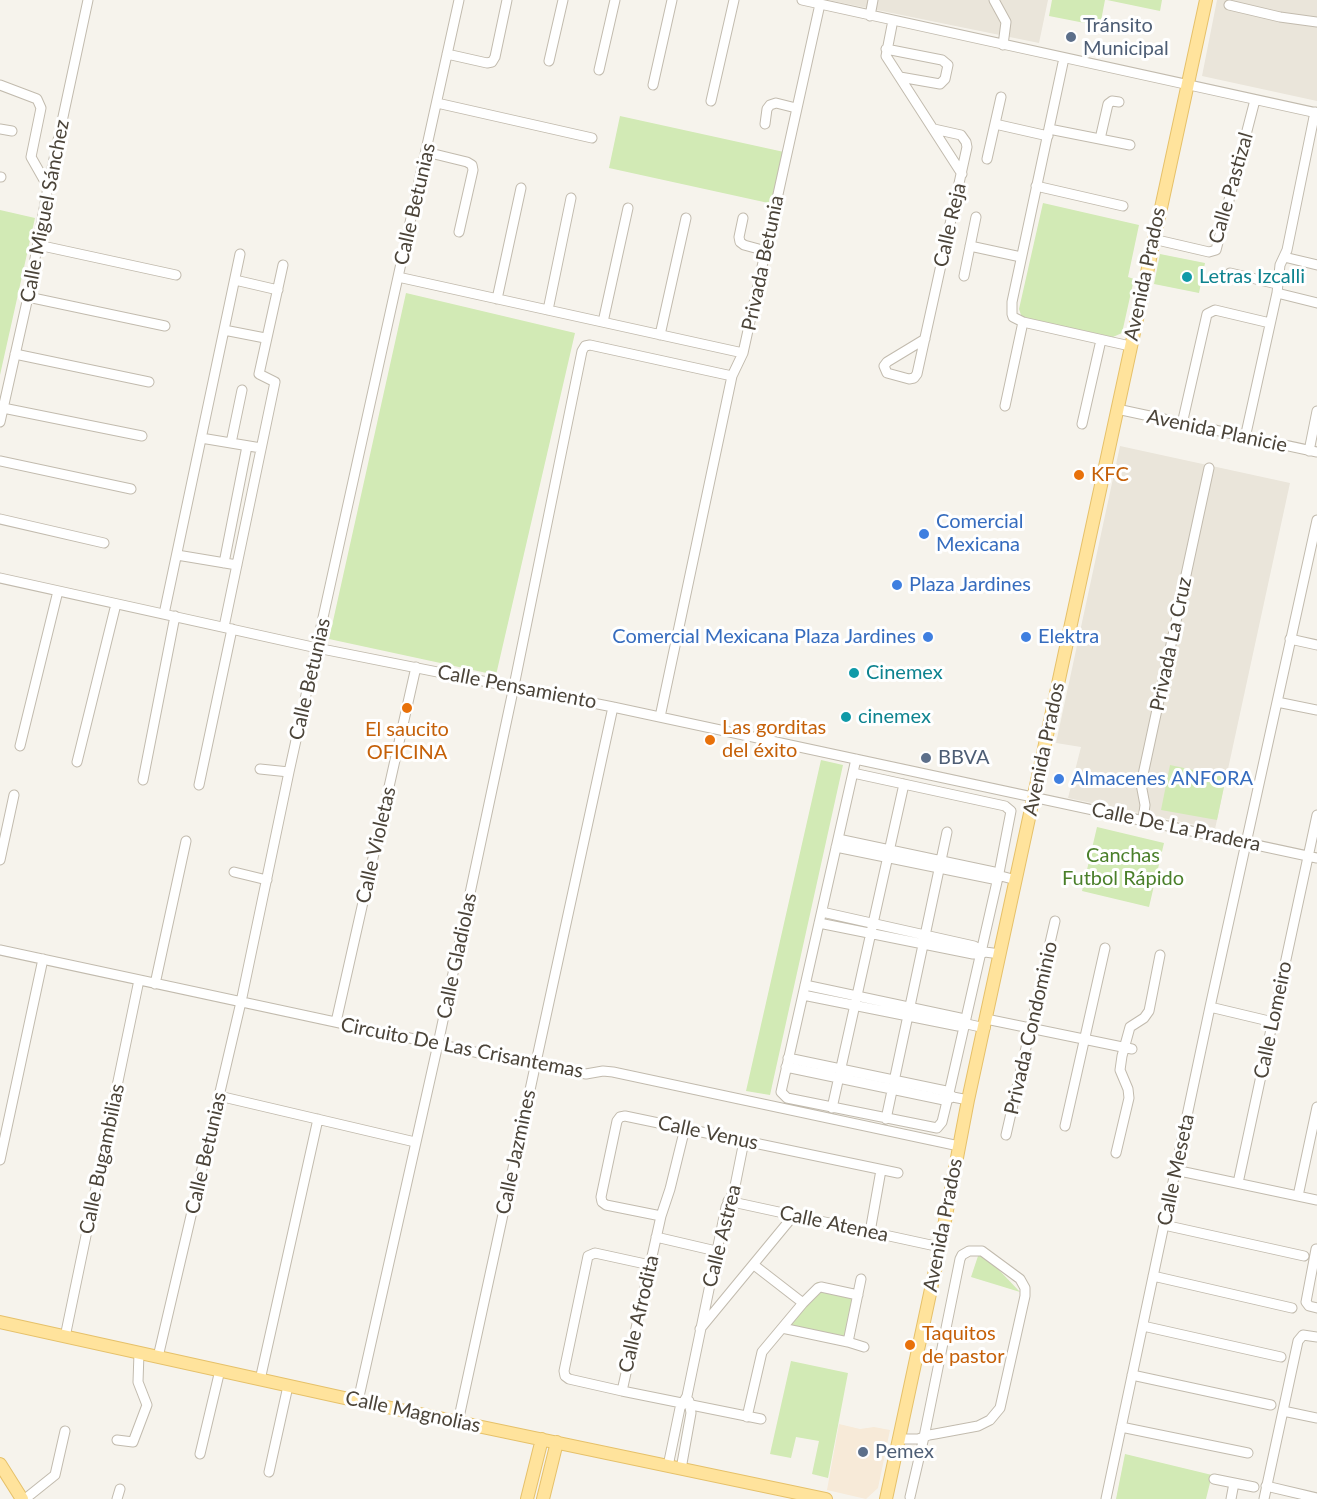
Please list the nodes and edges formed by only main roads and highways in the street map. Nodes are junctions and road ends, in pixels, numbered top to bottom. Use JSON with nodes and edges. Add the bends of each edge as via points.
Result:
{"nodes":[{"id":1,"x":1206,"y":0,"type":"edge"},
{"id":2,"x":0,"y":1322,"type":"edge"},
{"id":3,"x":542,"y":1439,"type":"junction"},
{"id":4,"x":557,"y":1442,"type":"junction"},
{"id":5,"x":0,"y":1464,"type":"edge"},
{"id":6,"x":24,"y":1499,"type":"edge"},
{"id":7,"x":527,"y":1499,"type":"edge"},
{"id":8,"x":543,"y":1499,"type":"edge"},
{"id":9,"x":826,"y":1499,"type":"edge"},
{"id":10,"x":886,"y":1499,"type":"edge"}],
"edges":[{"from":1,"to":10,"type":"main road","name":"Avenida Prados","via":[[968,1100]]},
{"from":2,"to":3,"type":"main road","name":"Calle Magnolias"},
{"from":3,"to":4,"type":"main road","name":"Calle Magnolias"},
{"from":3,"to":7,"type":"main road"},
{"from":4,"to":8,"type":"main road"},
{"from":4,"to":9,"type":"main road","name":"Calle Magnolias"},
{"from":5,"to":6,"type":"main road"}]}
